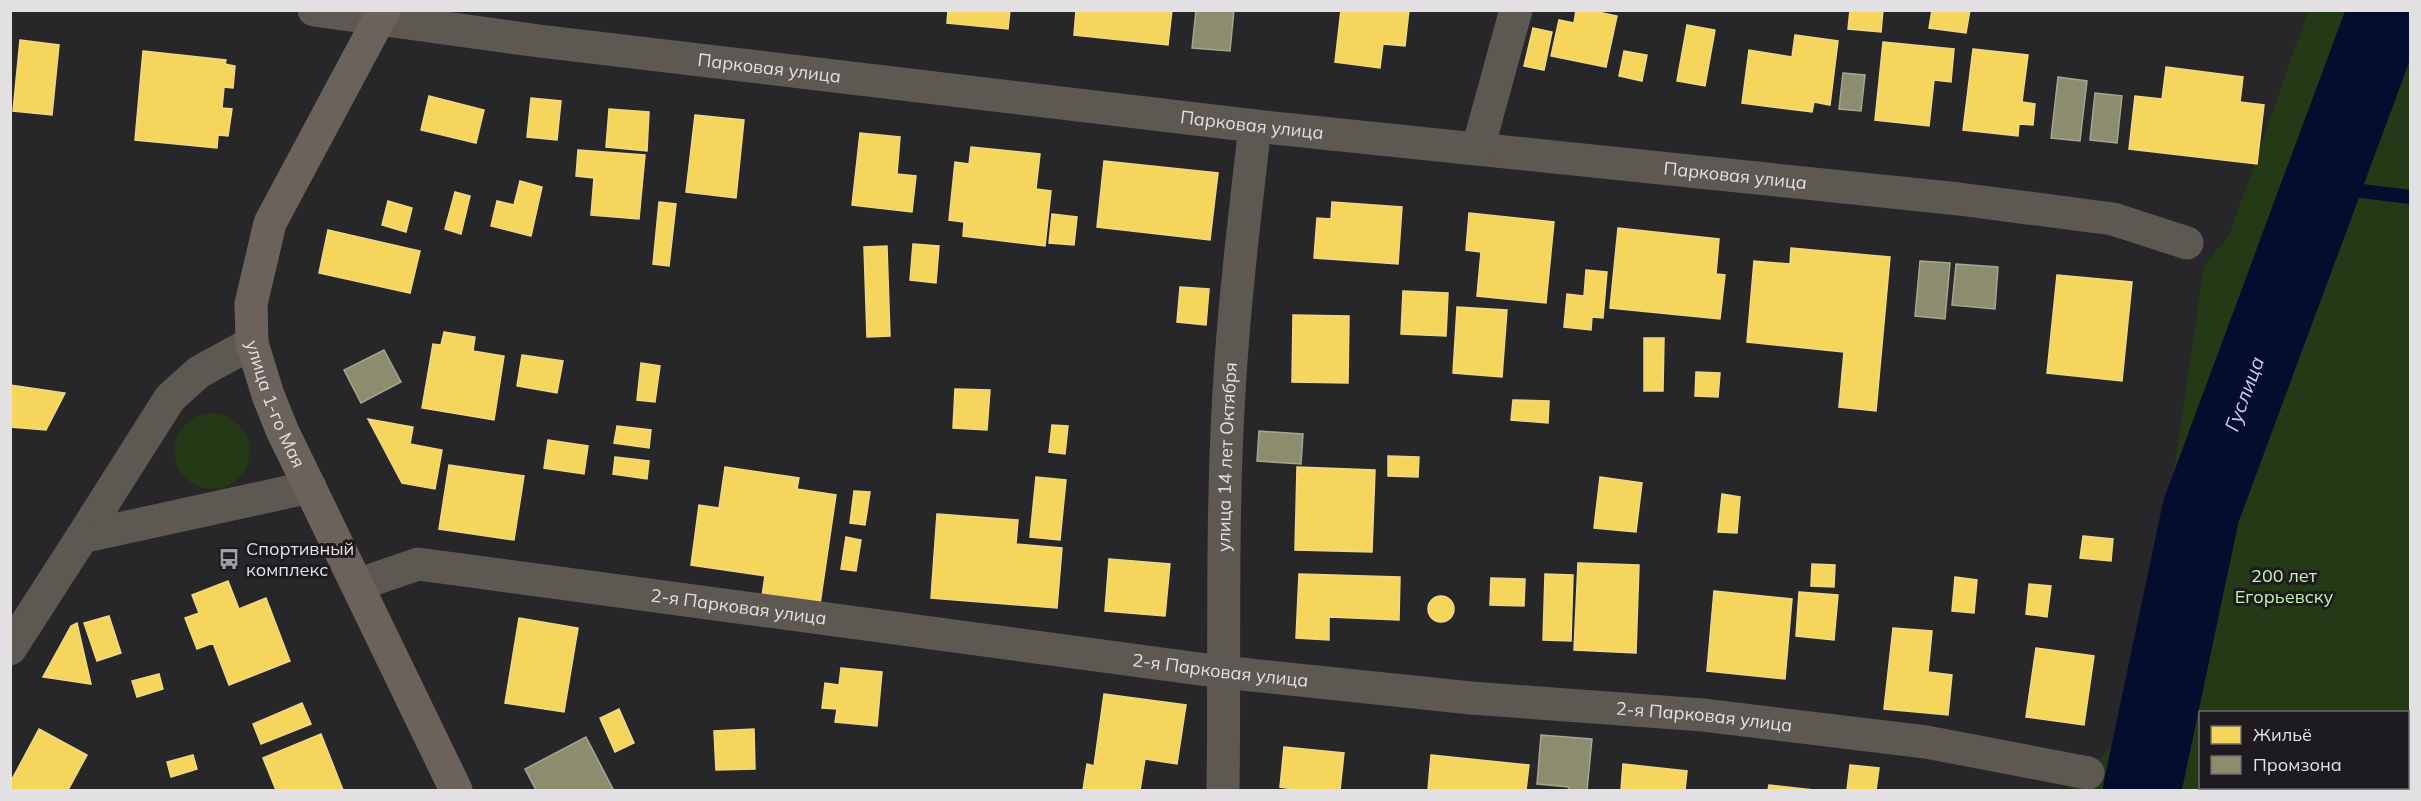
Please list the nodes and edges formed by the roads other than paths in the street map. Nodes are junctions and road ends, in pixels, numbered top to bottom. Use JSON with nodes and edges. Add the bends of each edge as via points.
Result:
{"nodes":[{"id":1,"x":314,"y":10,"type":"edge"},
{"id":2,"x":1516,"y":10,"type":"edge"},
{"id":3,"x":382,"y":15,"type":"edge"},
{"id":4,"x":1255,"y":126,"type":"junction"},
{"id":5,"x":1478,"y":148,"type":"junction"},
{"id":6,"x":2187,"y":243,"type":"dead end"},
{"id":7,"x":252,"y":343,"type":"junction"},
{"id":8,"x":310,"y":487,"type":"junction"},
{"id":9,"x":82,"y":537,"type":"junction"},
{"id":10,"x":357,"y":585,"type":"junction"},
{"id":11,"x":11,"y":647,"type":"edge"},
{"id":12,"x":1222,"y":672,"type":"junction"},
{"id":13,"x":2088,"y":773,"type":"dead end"},
{"id":14,"x":456,"y":790,"type":"edge"},
{"id":15,"x":1223,"y":790,"type":"edge"}],
"edges":[{"from":1,"to":3,"type":"street","name":"Парковая улица"},
{"from":2,"to":5,"type":"street"},
{"from":3,"to":4,"type":"street","name":"Парковая улица","via":[[528,39]]},
{"from":3,"to":7,"type":"main road","name":"улица 1-го Мая","via":[[270,223],[251,304]]},
{"from":4,"to":5,"type":"street","name":"Парковая улица"},
{"from":4,"to":12,"type":"street","name":"улица 14 лет Октября","via":[[1229,393]]},
{"from":5,"to":6,"type":"street","name":"Парковая улица","via":[[2113,219]]},
{"from":7,"to":8,"type":"main road","name":"улица 1-го Мая","via":[[267,395]]},
{"from":7,"to":9,"type":"street","via":[[199,372],[170,398]]},
{"from":8,"to":9,"type":"street"},
{"from":8,"to":10,"type":"main road","name":"улица 1-го Мая"},
{"from":9,"to":11,"type":"street"},
{"from":10,"to":12,"type":"street","name":"2-я Парковая улица","via":[[418,564]]},
{"from":10,"to":14,"type":"main road","name":"улица 1-го Мая"},
{"from":12,"to":13,"type":"street","name":"2-я Парковая улица","via":[[1471,698],[1715,717],[1926,742]]},
{"from":12,"to":15,"type":"street","name":"улица 14 лет Октября"}]}
